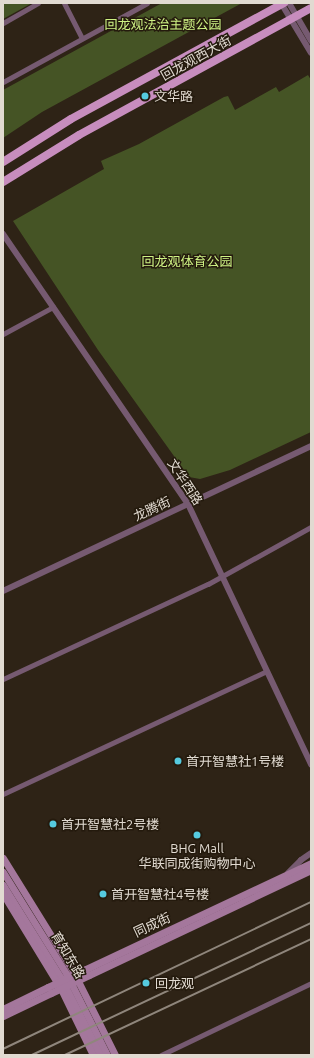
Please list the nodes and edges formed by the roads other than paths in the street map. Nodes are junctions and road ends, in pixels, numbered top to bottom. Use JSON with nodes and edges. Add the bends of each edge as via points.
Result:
{"nodes":[{"id":1,"x":38,"y":3,"type":"edge"},
{"id":2,"x":64,"y":3,"type":"edge"},
{"id":3,"x":147,"y":3,"type":"edge"},
{"id":4,"x":284,"y":3,"type":"edge"},
{"id":5,"x":311,"y":8,"type":"edge"},
{"id":6,"x":294,"y":18,"type":"junction"},
{"id":7,"x":3,"y":23,"type":"edge"},
{"id":8,"x":82,"y":38,"type":"junction"},
{"id":9,"x":311,"y":41,"type":"edge"},
{"id":10,"x":311,"y":53,"type":"edge"},
{"id":11,"x":3,"y":82,"type":"edge"},
{"id":12,"x":3,"y":162,"type":"edge"},
{"id":13,"x":3,"y":182,"type":"edge"},
{"id":14,"x":3,"y":234,"type":"edge"},
{"id":15,"x":53,"y":307,"type":"junction"},
{"id":16,"x":3,"y":334,"type":"edge"},
{"id":17,"x":311,"y":446,"type":"edge"},
{"id":18,"x":188,"y":504,"type":"junction"},
{"id":19,"x":311,"y":527,"type":"edge"},
{"id":20,"x":222,"y":576,"type":"junction"},
{"id":21,"x":3,"y":591,"type":"edge"},
{"id":22,"x":267,"y":670,"type":"junction"},
{"id":23,"x":3,"y":679,"type":"edge"},
{"id":24,"x":311,"y":764,"type":"edge"},
{"id":25,"x":3,"y":794,"type":"edge"},
{"id":26,"x":311,"y":853,"type":"edge"},
{"id":27,"x":3,"y":858,"type":"edge"},
{"id":28,"x":311,"y":863,"type":"edge"},
{"id":29,"x":311,"y":870,"type":"edge"},
{"id":30,"x":3,"y":872,"type":"edge"},
{"id":31,"x":280,"y":878,"type":"junction"},
{"id":32,"x":3,"y":885,"type":"edge"},
{"id":33,"x":3,"y":894,"type":"edge"},
{"id":34,"x":88,"y":972,"type":"junction"},
{"id":35,"x":311,"y":982,"type":"edge"},
{"id":36,"x":50,"y":990,"type":"junction"},
{"id":37,"x":3,"y":1009,"type":"edge"},
{"id":38,"x":3,"y":1016,"type":"edge"},
{"id":39,"x":93,"y":1055,"type":"edge"},
{"id":40,"x":100,"y":1055,"type":"edge"},
{"id":41,"x":107,"y":1055,"type":"edge"},
{"id":42,"x":115,"y":1055,"type":"edge"},
{"id":43,"x":161,"y":1055,"type":"edge"}],
"edges":[{"from":1,"to":7,"type":"street"},
{"from":2,"to":8,"type":"street"},
{"from":3,"to":8,"type":"street"},
{"from":4,"to":6,"type":"street"},
{"from":4,"to":12,"type":"main road","name":"回龙观西大街","via":[[71,119]]},
{"from":5,"to":6,"type":"main road","name":"回龙观西大街"},
{"from":6,"to":9,"type":"street"},
{"from":6,"to":10,"type":"street"},
{"from":6,"to":13,"type":"main road","name":"回龙观西大街","via":[[73,139]]},
{"from":8,"to":11,"type":"street"},
{"from":14,"to":15,"type":"street","name":"文华西路"},
{"from":15,"to":16,"type":"street"},
{"from":15,"to":18,"type":"street","name":"文华西路"},
{"from":17,"to":18,"type":"street","name":"龙腾街"},
{"from":18,"to":20,"type":"street","name":"文华西路"},
{"from":18,"to":21,"type":"street","name":"龙腾街"},
{"from":19,"to":20,"type":"street"},
{"from":20,"to":22,"type":"street","name":"文华西路"},
{"from":20,"to":23,"type":"street"},
{"from":22,"to":24,"type":"street","name":"文华西路"},
{"from":22,"to":25,"type":"street"},
{"from":26,"to":31,"type":"street"},
{"from":27,"to":42,"type":"main road","via":[[73,971]]},
{"from":28,"to":31,"type":"main road","name":"同成街"},
{"from":29,"to":34,"type":"main road","name":"同成街"},
{"from":30,"to":41,"type":"main road","name":"育知东路","via":[[69,979]]},
{"from":31,"to":34,"type":"main road","name":"同成街"},
{"from":32,"to":40,"type":"main road","name":"育知东路","via":[[61,978]]},
{"from":33,"to":39,"type":"main road","via":[[61,989]]},
{"from":34,"to":36,"type":"main road","name":"同成街","bridge":true},
{"from":35,"to":43,"type":"street"},
{"from":36,"to":37,"type":"main road","name":"同成街"},
{"from":36,"to":38,"type":"main road","name":"同成街"}]}
